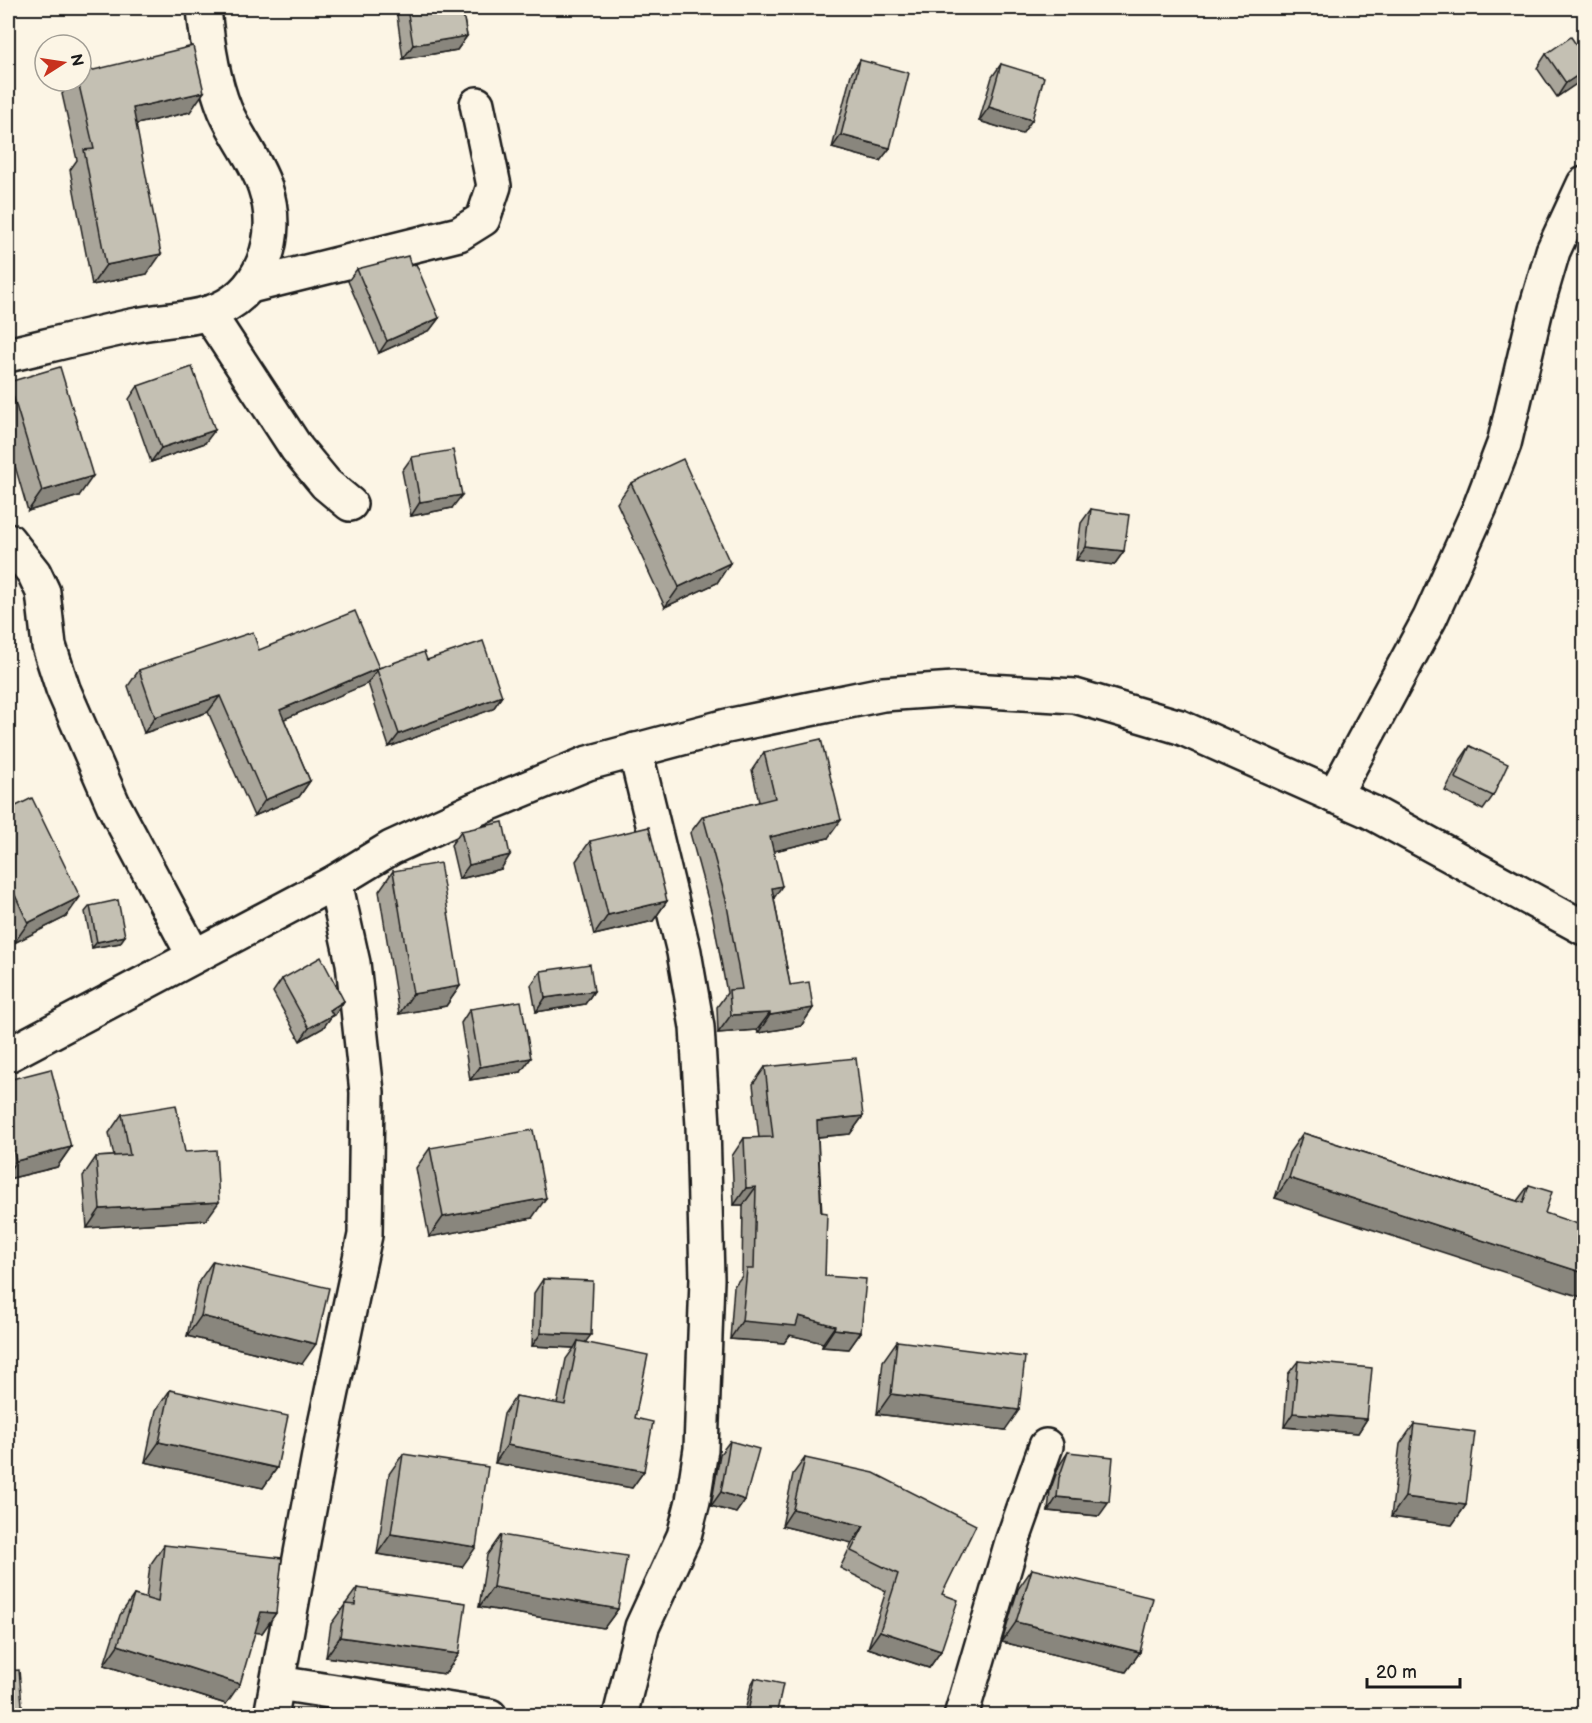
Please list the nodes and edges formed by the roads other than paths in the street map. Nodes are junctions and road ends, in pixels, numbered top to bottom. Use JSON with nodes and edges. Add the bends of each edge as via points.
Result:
{"nodes":[{"id":1,"x":204,"y":8,"type":"edge"},
{"id":2,"x":477,"y":104,"type":"dead end"},
{"id":3,"x":1584,"y":184,"type":"edge"},
{"id":4,"x":250,"y":286,"type":"junction"},
{"id":5,"x":208,"y":313,"type":"junction"},
{"id":6,"x":8,"y":355,"type":"edge"},
{"id":7,"x":350,"y":504,"type":"dead end"},
{"id":8,"x":8,"y":540,"type":"edge"},
{"id":9,"x":635,"y":750,"type":"junction"},
{"id":10,"x":1334,"y":796,"type":"junction"},
{"id":11,"x":335,"y":882,"type":"junction"},
{"id":12,"x":1584,"y":928,"type":"edge"},
{"id":13,"x":194,"y":956,"type":"junction"},
{"id":14,"x":8,"y":1055,"type":"edge"},
{"id":15,"x":1046,"y":1446,"type":"dead end"},
{"id":16,"x":278,"y":1683,"type":"junction"},
{"id":17,"x":271,"y":1716,"type":"edge"},
{"id":18,"x":490,"y":1716,"type":"edge"},
{"id":19,"x":620,"y":1716,"type":"edge"},
{"id":20,"x":961,"y":1716,"type":"edge"}],
"edges":[{"from":1,"to":4,"type":"street","via":[[213,72],[225,110],[270,203],[267,256]]},
{"from":2,"to":4,"type":"street","via":[[494,186],[483,219],[459,234]]},
{"from":3,"to":10,"type":"street","via":[[1553,251],[1504,444],[1480,507],[1430,618]]},
{"from":4,"to":5,"type":"street","via":[[235,302]]},
{"from":5,"to":6,"type":"street"},
{"from":5,"to":7,"type":"street","via":[[297,449],[326,484]]},
{"from":8,"to":13,"type":"street","via":[[34,573],[43,592],[49,646],[108,794]]},
{"from":9,"to":10,"type":"street","via":[[727,726],[883,694],[954,689],[1075,696],[1179,727]]},
{"from":9,"to":11,"type":"street","via":[[588,763],[476,809],[391,848]]},
{"from":9,"to":19,"type":"street","via":[[684,952],[697,1027],[704,1126],[707,1279],[700,1449],[693,1501],[684,1536],[642,1627]]},
{"from":10,"to":12,"type":"street","via":[[1371,812]]},
{"from":11,"to":13,"type":"street"},
{"from":11,"to":16,"type":"street","via":[[353,963],[367,1092],[365,1235],[322,1439]]},
{"from":13,"to":14,"type":"street"},
{"from":15,"to":20,"type":"street","via":[[1012,1542]]},
{"from":16,"to":17,"type":"street"},
{"from":16,"to":18,"type":"street"}]}
